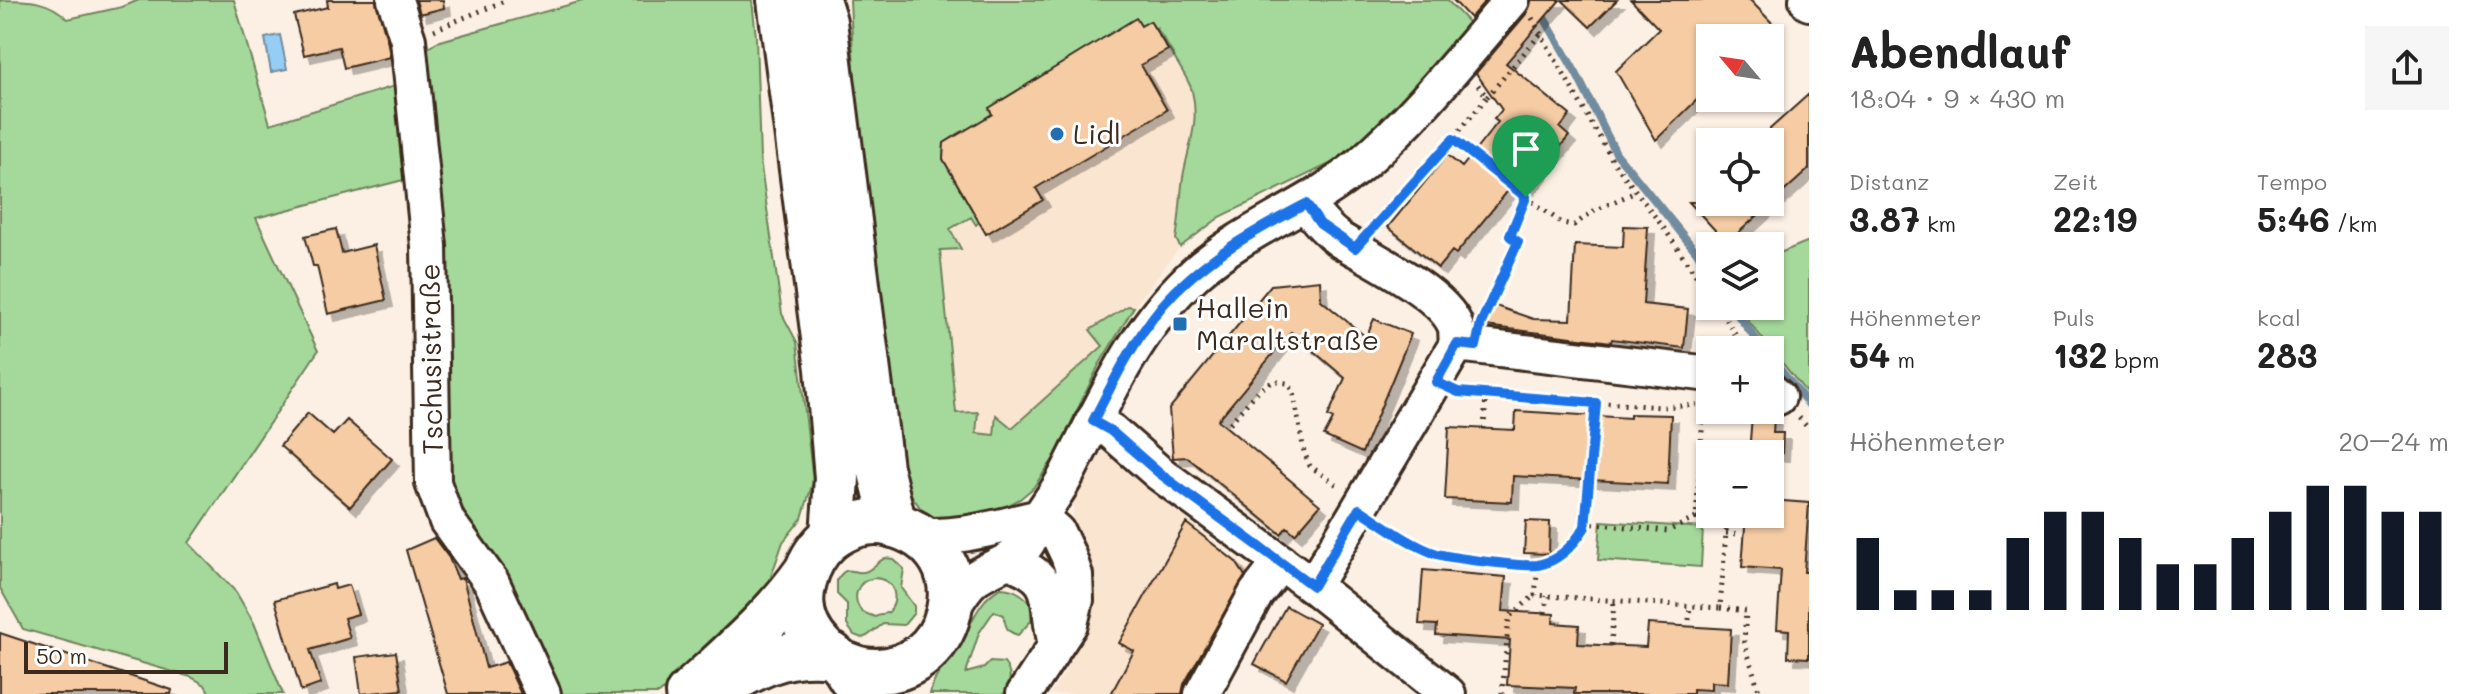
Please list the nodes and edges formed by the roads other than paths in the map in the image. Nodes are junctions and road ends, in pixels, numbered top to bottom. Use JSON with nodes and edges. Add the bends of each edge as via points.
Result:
{"nodes":[{"id":1,"x":395,"y":0,"type":"edge"},
{"id":2,"x":780,"y":0,"type":"edge"},
{"id":3,"x":1520,"y":5,"type":"edge"},
{"id":4,"x":823,"y":7,"type":"edge"},
{"id":5,"x":1306,"y":204,"type":"junction"},
{"id":6,"x":1466,"y":345,"type":"junction"},
{"id":7,"x":1696,"y":388,"type":"edge"},
{"id":8,"x":1093,"y":421,"type":"junction"},
{"id":9,"x":1040,"y":517,"type":"junction"},
{"id":10,"x":905,"y":530,"type":"junction"},
{"id":11,"x":833,"y":536,"type":"junction"},
{"id":12,"x":1008,"y":561,"type":"junction"},
{"id":13,"x":1281,"y":562,"type":"junction"},
{"id":14,"x":807,"y":571,"type":"junction"},
{"id":15,"x":1313,"y":586,"type":"junction"},
{"id":16,"x":949,"y":614,"type":"junction"},
{"id":17,"x":1056,"y":644,"type":"junction"},
{"id":18,"x":844,"y":671,"type":"edge"},
{"id":19,"x":914,"y":676,"type":"edge"},
{"id":20,"x":1205,"y":693,"type":"edge"},
{"id":21,"x":543,"y":694,"type":"edge"},
{"id":22,"x":688,"y":694,"type":"edge"},
{"id":23,"x":713,"y":694,"type":"edge"},
{"id":24,"x":1024,"y":694,"type":"edge"},
{"id":25,"x":1448,"y":694,"type":"edge"}],
"edges":[{"from":1,"to":21,"type":"street","name":"Tschusistraße","via":[[408,40],[429,246],[433,483],[447,521],[492,583]]},
{"from":2,"to":11,"type":"main road","via":[[828,369],[837,478]]},
{"from":3,"to":5,"type":"street","via":[[1359,165]]},
{"from":4,"to":10,"type":"main road","via":[[880,468]]},
{"from":5,"to":6,"type":"street","via":[[1320,224],[1395,270],[1443,308]]},
{"from":5,"to":8,"type":"street","via":[[1253,231],[1199,270],[1162,306]]},
{"from":6,"to":7,"type":"street"},
{"from":6,"to":15,"type":"street","via":[[1436,382]]},
{"from":8,"to":9,"type":"street"},
{"from":8,"to":13,"type":"street"},
{"from":9,"to":10,"type":"street","via":[[936,537]]},
{"from":9,"to":12,"type":"street","via":[[1026,545]]},
{"from":9,"to":17,"type":"street","via":[[1057,532],[1075,575],[1070,624]]},
{"from":10,"to":11,"type":"main road","via":[[868,522]]},
{"from":10,"to":16,"type":"main road","via":[[943,559],[951,586]]},
{"from":11,"to":14,"type":"main road"},
{"from":12,"to":16,"type":"street","via":[[971,581]]},
{"from":12,"to":17,"type":"street","via":[[1038,576],[1047,587]]},
{"from":13,"to":15,"type":"street"},
{"from":13,"to":20,"type":"street","via":[[1256,594]]},
{"from":14,"to":18,"type":"main road","via":[[801,613],[812,635]]},
{"from":14,"to":22,"type":"main road","via":[[748,639]]},
{"from":15,"to":25,"type":"street"},
{"from":16,"to":19,"type":"main road"},
{"from":17,"to":24,"type":"street"},
{"from":18,"to":19,"type":"main road"},
{"from":18,"to":23,"type":"main road","via":[[800,653],[754,668]]}]}
